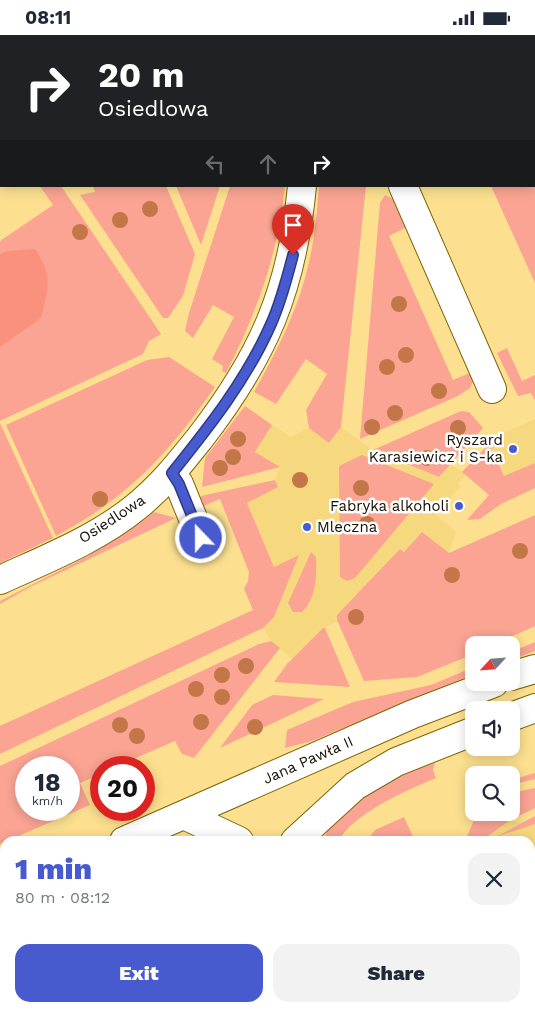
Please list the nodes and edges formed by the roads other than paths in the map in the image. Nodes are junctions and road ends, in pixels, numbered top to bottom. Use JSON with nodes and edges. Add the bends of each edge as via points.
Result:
{"nodes":[{"id":1,"x":302,"y":187,"type":"edge"},
{"id":2,"x":403,"y":187,"type":"edge"},
{"id":3,"x":492,"y":389,"type":"dead end"},
{"id":4,"x":172,"y":473,"type":"junction"},
{"id":5,"x":201,"y":538,"type":"dead end"},
{"id":6,"x":0,"y":581,"type":"edge"},
{"id":7,"x":535,"y":669,"type":"edge"},
{"id":8,"x":520,"y":673,"type":"edge"},
{"id":9,"x":473,"y":691,"type":"edge"},
{"id":10,"x":535,"y":708,"type":"edge"},
{"id":11,"x":520,"y":714,"type":"edge"},
{"id":12,"x":465,"y":735,"type":"edge"},
{"id":13,"x":202,"y":827,"type":"edge"},
{"id":14,"x":152,"y":836,"type":"edge"},
{"id":15,"x":226,"y":836,"type":"edge"},
{"id":16,"x":300,"y":836,"type":"edge"}],
"edges":[{"from":1,"to":4,"type":"street","name":"Osiedlowa","via":[[293,255],[272,324],[231,396]]},
{"from":2,"to":3,"type":"street"},
{"from":4,"to":5,"type":"street"},
{"from":4,"to":6,"type":"street","name":"Osiedlowa","via":[[136,508]]},
{"from":7,"to":8,"type":"street"},
{"from":9,"to":13,"type":"street","name":"Jana Pawła II","via":[[413,714]]},
{"from":10,"to":11,"type":"street"},
{"from":12,"to":16,"type":"street","via":[[396,763],[361,782]]},
{"from":13,"to":14,"type":"street","name":"Jana Pawła II"},
{"from":13,"to":15,"type":"street"}]}
